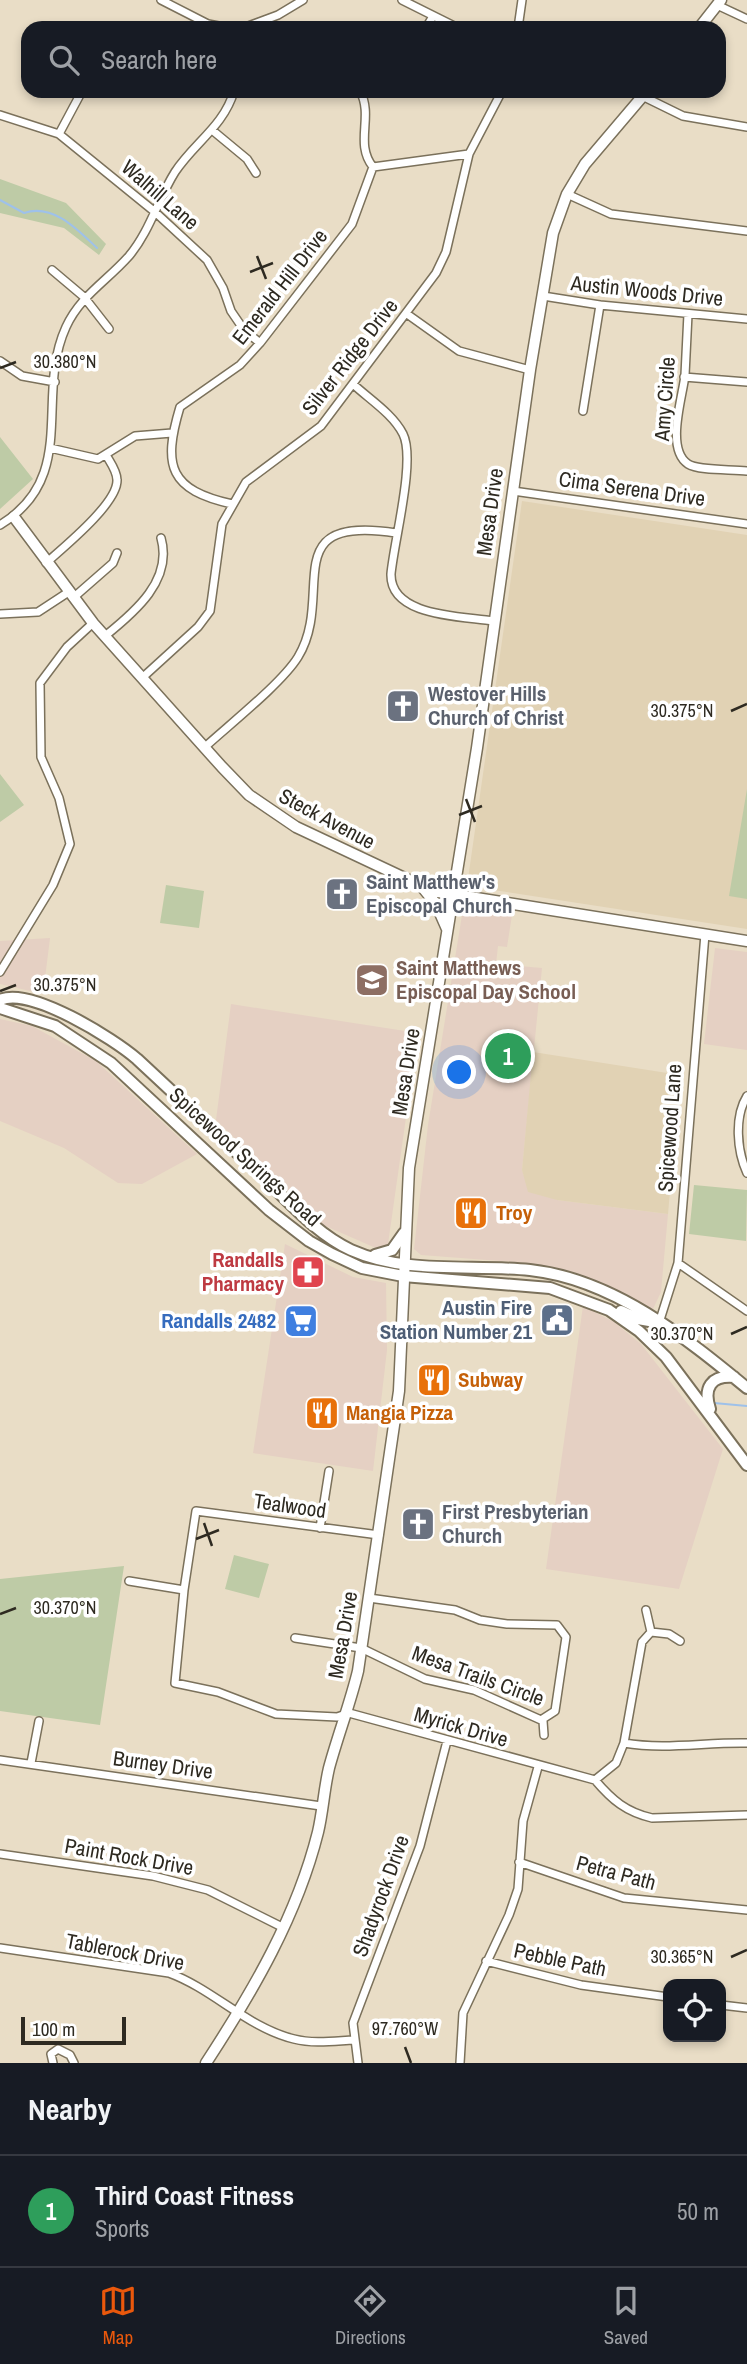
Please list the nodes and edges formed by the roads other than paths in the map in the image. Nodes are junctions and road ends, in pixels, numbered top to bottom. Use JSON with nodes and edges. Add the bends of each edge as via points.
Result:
{"nodes":[{"id":1,"x":161,"y":0,"type":"edge"},
{"id":2,"x":303,"y":0,"type":"edge"},
{"id":3,"x":402,"y":0,"type":"edge"},
{"id":4,"x":522,"y":0,"type":"edge"},
{"id":5,"x":720,"y":2,"type":"edge"},
{"id":6,"x":433,"y":16,"type":"junction"},
{"id":7,"x":747,"y":19,"type":"edge"},
{"id":8,"x":202,"y":21,"type":"edge"},
{"id":9,"x":262,"y":21,"type":"edge"},
{"id":10,"x":430,"y":21,"type":"edge"},
{"id":11,"x":443,"y":21,"type":"edge"},
{"id":12,"x":519,"y":21,"type":"edge"},
{"id":13,"x":705,"y":21,"type":"edge"},
{"id":14,"x":78,"y":98,"type":"edge"},
{"id":15,"x":231,"y":98,"type":"edge"},
{"id":16,"x":362,"y":98,"type":"edge"},
{"id":17,"x":498,"y":98,"type":"edge"},
{"id":18,"x":641,"y":98,"type":"edge"},
{"id":19,"x":652,"y":98,"type":"edge"},
{"id":20,"x":0,"y":115,"type":"edge"},
{"id":21,"x":747,"y":127,"type":"edge"},
{"id":22,"x":212,"y":130,"type":"junction"},
{"id":23,"x":59,"y":134,"type":"junction"},
{"id":24,"x":469,"y":154,"type":"junction"},
{"id":25,"x":373,"y":167,"type":"junction"},
{"id":26,"x":256,"y":173,"type":"dead end"},
{"id":27,"x":567,"y":194,"type":"junction"},
{"id":28,"x":155,"y":212,"type":"junction"},
{"id":29,"x":747,"y":232,"type":"edge"},
{"id":30,"x":52,"y":270,"type":"dead end"},
{"id":31,"x":543,"y":296,"type":"junction"},
{"id":32,"x":84,"y":297,"type":"junction"},
{"id":33,"x":600,"y":305,"type":"junction"},
{"id":34,"x":407,"y":314,"type":"junction"},
{"id":35,"x":688,"y":314,"type":"junction"},
{"id":36,"x":747,"y":319,"type":"edge"},
{"id":37,"x":109,"y":329,"type":"dead end"},
{"id":38,"x":260,"y":343,"type":"junction"},
{"id":39,"x":0,"y":361,"type":"edge"},
{"id":40,"x":530,"y":370,"type":"junction"},
{"id":41,"x":684,"y":377,"type":"junction"},
{"id":42,"x":55,"y":382,"type":"junction"},
{"id":43,"x":747,"y":382,"type":"edge"},
{"id":44,"x":353,"y":384,"type":"junction"},
{"id":45,"x":583,"y":411,"type":"dead end"},
{"id":46,"x":172,"y":433,"type":"junction"},
{"id":47,"x":50,"y":448,"type":"junction"},
{"id":48,"x":106,"y":454,"type":"junction"},
{"id":49,"x":747,"y":471,"type":"edge"},
{"id":50,"x":513,"y":491,"type":"junction"},
{"id":51,"x":232,"y":504,"type":"junction"},
{"id":52,"x":14,"y":517,"type":"junction"},
{"id":53,"x":747,"y":524,"type":"edge"},
{"id":54,"x":0,"y":525,"type":"edge"},
{"id":55,"x":396,"y":533,"type":"junction"},
{"id":56,"x":161,"y":538,"type":"dead end"},
{"id":57,"x":117,"y":553,"type":"dead end"},
{"id":58,"x":46,"y":563,"type":"junction"},
{"id":59,"x":70,"y":596,"type":"junction"},
{"id":60,"x":0,"y":614,"type":"edge"},
{"id":61,"x":493,"y":621,"type":"junction"},
{"id":62,"x":93,"y":623,"type":"junction"},
{"id":63,"x":105,"y":636,"type":"junction"},
{"id":64,"x":142,"y":678,"type":"junction"},
{"id":65,"x":205,"y":747,"type":"junction"},
{"id":66,"x":423,"y":888,"type":"junction"},
{"id":67,"x":453,"y":896,"type":"junction"},
{"id":68,"x":448,"y":931,"type":"junction"},
{"id":69,"x":705,"y":934,"type":"junction"},
{"id":70,"x":747,"y":940,"type":"edge"},
{"id":71,"x":0,"y":972,"type":"edge"},
{"id":72,"x":0,"y":1000,"type":"edge"},
{"id":73,"x":0,"y":1008,"type":"edge"},
{"id":74,"x":125,"y":1048,"type":"junction"},
{"id":75,"x":103,"y":1057,"type":"junction"},
{"id":76,"x":747,"y":1096,"type":"edge"},
{"id":77,"x":747,"y":1173,"type":"edge"},
{"id":78,"x":280,"y":1193,"type":"junction"},
{"id":79,"x":253,"y":1194,"type":"junction"},
{"id":80,"x":404,"y":1233,"type":"junction"},
{"id":81,"x":365,"y":1255,"type":"junction"},
{"id":82,"x":678,"y":1263,"type":"junction"},
{"id":83,"x":403,"y":1264,"type":"junction"},
{"id":84,"x":403,"y":1276,"type":"junction"},
{"id":85,"x":592,"y":1302,"type":"junction"},
{"id":86,"x":747,"y":1311,"type":"edge"},
{"id":87,"x":659,"y":1323,"type":"junction"},
{"id":88,"x":644,"y":1335,"type":"junction"},
{"id":89,"x":664,"y":1354,"type":"junction"},
{"id":90,"x":734,"y":1377,"type":"junction"},
{"id":91,"x":747,"y":1388,"type":"edge"},
{"id":92,"x":712,"y":1418,"type":"junction"},
{"id":93,"x":747,"y":1465,"type":"edge"},
{"id":94,"x":329,"y":1471,"type":"dead end"},
{"id":95,"x":320,"y":1528,"type":"junction"},
{"id":96,"x":379,"y":1535,"type":"junction"},
{"id":97,"x":130,"y":1581,"type":"dead end"},
{"id":98,"x":184,"y":1590,"type":"junction"},
{"id":99,"x":369,"y":1598,"type":"junction"},
{"id":100,"x":646,"y":1610,"type":"dead end"},
{"id":101,"x":652,"y":1632,"type":"junction"},
{"id":102,"x":295,"y":1638,"type":"dead end"},
{"id":103,"x":680,"y":1641,"type":"dead end"},
{"id":104,"x":361,"y":1648,"type":"junction"},
{"id":105,"x":349,"y":1713,"type":"junction"},
{"id":106,"x":39,"y":1721,"type":"dead end"},
{"id":107,"x":543,"y":1721,"type":"junction"},
{"id":108,"x":544,"y":1735,"type":"dead end"},
{"id":109,"x":447,"y":1741,"type":"junction"},
{"id":110,"x":624,"y":1743,"type":"junction"},
{"id":111,"x":747,"y":1743,"type":"edge"},
{"id":112,"x":0,"y":1760,"type":"edge"},
{"id":113,"x":31,"y":1763,"type":"junction"},
{"id":114,"x":538,"y":1767,"type":"junction"},
{"id":115,"x":595,"y":1780,"type":"junction"},
{"id":116,"x":321,"y":1806,"type":"junction"},
{"id":117,"x":747,"y":1815,"type":"edge"},
{"id":118,"x":0,"y":1854,"type":"edge"},
{"id":119,"x":519,"y":1862,"type":"junction"},
{"id":120,"x":747,"y":1910,"type":"edge"},
{"id":121,"x":285,"y":1928,"type":"junction"},
{"id":122,"x":0,"y":1948,"type":"edge"},
{"id":123,"x":486,"y":1961,"type":"junction"},
{"id":124,"x":663,"y":1996,"type":"edge"},
{"id":125,"x":726,"y":2006,"type":"edge"},
{"id":126,"x":747,"y":2008,"type":"edge"},
{"id":127,"x":239,"y":2012,"type":"junction"},
{"id":128,"x":354,"y":2040,"type":"junction"},
{"id":129,"x":53,"y":2063,"type":"edge"},
{"id":130,"x":74,"y":2063,"type":"edge"},
{"id":131,"x":206,"y":2063,"type":"edge"},
{"id":132,"x":358,"y":2063,"type":"edge"},
{"id":133,"x":460,"y":2063,"type":"edge"}],
"edges":[{"from":1,"to":8,"type":"street"},
{"from":2,"to":9,"type":"street"},
{"from":3,"to":6,"type":"street"},
{"from":4,"to":12,"type":"street"},
{"from":5,"to":7,"type":"street"},
{"from":5,"to":13,"type":"street"},
{"from":6,"to":10,"type":"street"},
{"from":6,"to":11,"type":"street"},
{"from":14,"to":23,"type":"street"},
{"from":15,"to":22,"type":"street"},
{"from":16,"to":25,"type":"street","via":[[366,118],[362,142]]},
{"from":17,"to":24,"type":"street","name":"Silver Ridge Drive"},
{"from":18,"to":27,"type":"street","name":"Mesa Drive","via":[[600,143]]},
{"from":19,"to":21,"type":"street","via":[[683,116]]},
{"from":20,"to":23,"type":"street","name":"Walhill Lane"},
{"from":22,"to":26,"type":"street","via":[[247,159]]},
{"from":22,"to":28,"type":"street","via":[[175,172]]},
{"from":23,"to":28,"type":"street","name":"Walhill Lane"},
{"from":24,"to":25,"type":"street"},
{"from":24,"to":34,"type":"street","name":"Silver Ridge Drive","via":[[443,262]]},
{"from":25,"to":38,"type":"street","name":"Emerald Hill Drive","via":[[352,224]]},
{"from":27,"to":29,"type":"street","via":[[611,214]]},
{"from":27,"to":31,"type":"street","name":"Mesa Drive","via":[[555,224]]},
{"from":28,"to":32,"type":"street","via":[[128,256]]},
{"from":28,"to":38,"type":"street","name":"Walhill Lane","via":[[206,260],[231,311]]},
{"from":30,"to":32,"type":"street"},
{"from":31,"to":33,"type":"street","name":"Austin Woods Drive"},
{"from":31,"to":40,"type":"street","name":"Mesa Drive"},
{"from":32,"to":37,"type":"street"},
{"from":32,"to":42,"type":"street","via":[[60,341]]},
{"from":33,"to":35,"type":"street","name":"Austin Woods Drive"},
{"from":33,"to":45,"type":"street"},
{"from":34,"to":40,"type":"street","via":[[459,351]]},
{"from":34,"to":44,"type":"street","name":"Silver Ridge Drive"},
{"from":35,"to":36,"type":"street","name":"Austin Woods Drive"},
{"from":35,"to":41,"type":"street","name":"Amy Circle"},
{"from":38,"to":46,"type":"street","name":"Emerald Hill Drive","via":[[240,365],[185,403]]},
{"from":39,"to":42,"type":"street","via":[[22,376]]},
{"from":40,"to":50,"type":"street","name":"Mesa Drive"},
{"from":41,"to":43,"type":"street"},
{"from":41,"to":49,"type":"street","name":"Amy Circle","via":[[677,414],[681,458],[696,467]]},
{"from":42,"to":47,"type":"street"},
{"from":44,"to":51,"type":"street","name":"Silver Ridge Drive","via":[[321,426],[246,482]]},
{"from":44,"to":55,"type":"street","via":[[403,435],[407,469]]},
{"from":46,"to":48,"type":"street","via":[[135,436]]},
{"from":46,"to":51,"type":"street","via":[[173,461],[182,483],[204,498]]},
{"from":47,"to":48,"type":"street","via":[[89,459]]},
{"from":47,"to":52,"type":"street","via":[[37,492]]},
{"from":48,"to":58,"type":"street","via":[[117,476],[115,492],[102,513]]},
{"from":50,"to":53,"type":"street","name":"Cima Serena Drive"},
{"from":50,"to":61,"type":"street","name":"Mesa Drive"},
{"from":51,"to":64,"type":"street","name":"Silver Ridge Drive","via":[[222,524],[210,611]]},
{"from":52,"to":54,"type":"street"},
{"from":52,"to":58,"type":"street","name":"Steck Avenue"},
{"from":55,"to":61,"type":"street","via":[[391,583],[405,602],[430,611]]},
{"from":55,"to":65,"type":"street","via":[[346,530],[331,536],[316,561],[310,614],[297,659]]},
{"from":56,"to":63,"type":"street","via":[[164,559],[156,582],[144,602]]},
{"from":57,"to":59,"type":"street","via":[[113,563]]},
{"from":58,"to":59,"type":"street","name":"Steck Avenue"},
{"from":59,"to":60,"type":"street","via":[[38,612]]},
{"from":59,"to":62,"type":"street","name":"Steck Avenue"},
{"from":61,"to":67,"type":"street","name":"Mesa Drive"},
{"from":62,"to":63,"type":"street","name":"Steck Avenue"},
{"from":62,"to":71,"type":"street","via":[[40,683],[41,757],[59,797],[69,844],[53,885]]},
{"from":63,"to":64,"type":"street","name":"Steck Avenue"},
{"from":64,"to":65,"type":"street","name":"Steck Avenue"},
{"from":65,"to":66,"type":"street","name":"Steck Avenue","via":[[269,811]]},
{"from":66,"to":67,"type":"street","name":"Steck Avenue"},
{"from":66,"to":68,"type":"street"},
{"from":67,"to":68,"type":"street","name":"Mesa Drive"},
{"from":67,"to":69,"type":"street","name":"Steck Avenue"},
{"from":68,"to":80,"type":"street","name":"Mesa Drive","via":[[409,1168]]},
{"from":69,"to":70,"type":"street","name":"Steck Avenue"},
{"from":69,"to":82,"type":"street","name":"Spicewood Lane"},
{"from":72,"to":74,"type":"main road","name":"Spicewood Springs Road","via":[[29,1002],[82,1021]]},
{"from":73,"to":75,"type":"main road","name":"Spicewood Springs Road","via":[[55,1026]]},
{"from":74,"to":75,"type":"main road"},
{"from":74,"to":78,"type":"main road","name":"Spicewood Springs Road"},
{"from":75,"to":79,"type":"main road","name":"Spicewood Springs Road"},
{"from":76,"to":77,"type":"street","via":[[739,1146]]},
{"from":78,"to":79,"type":"main road","via":[[271,1199],[259,1192]]},
{"from":78,"to":81,"type":"main road","name":"Spicewood Springs Road","via":[[337,1242]]},
{"from":79,"to":84,"type":"main road","name":"Spicewood Springs Road","via":[[287,1226],[332,1254],[362,1268]]},
{"from":80,"to":81,"type":"main road","via":[[388,1253]]},
{"from":80,"to":83,"type":"street","name":"Mesa Drive"},
{"from":81,"to":83,"type":"main road","name":"Spicewood Springs Road"},
{"from":82,"to":86,"type":"street"},
{"from":82,"to":87,"type":"street","name":"Spicewood Lane"},
{"from":83,"to":84,"type":"street","name":"Mesa Drive"},
{"from":83,"to":87,"type":"main road","name":"Spicewood Springs Road","via":[[554,1273],[597,1288]]},
{"from":84,"to":85,"type":"main road","name":"Spicewood Springs Road","via":[[528,1285]]},
{"from":84,"to":96,"type":"street","name":"Mesa Drive","via":[[399,1391]]},
{"from":85,"to":87,"type":"main road"},
{"from":85,"to":88,"type":"main road","name":"Spicewood Springs Road"},
{"from":87,"to":88,"type":"main road"},
{"from":87,"to":89,"type":"main road"},
{"from":87,"to":90,"type":"main road","name":"Spicewood Springs Road"},
{"from":88,"to":89,"type":"main road","name":"Spicewood Springs Road"},
{"from":89,"to":92,"type":"main road","name":"Spicewood Springs Road"},
{"from":90,"to":91,"type":"main road","name":"Spicewood Springs Road"},
{"from":90,"to":92,"type":"main road","via":[[717,1379],[707,1389]]},
{"from":92,"to":93,"type":"main road","name":"Spicewood Springs Road"},
{"from":94,"to":95,"type":"street"},
{"from":95,"to":96,"type":"street","name":"Tealwood"},
{"from":95,"to":98,"type":"street","name":"Tealwood","via":[[196,1511]]},
{"from":96,"to":99,"type":"street","name":"Mesa Drive"},
{"from":97,"to":98,"type":"street"},
{"from":98,"to":105,"type":"street","via":[[176,1683],[218,1692],[276,1714],[337,1717]]},
{"from":99,"to":104,"type":"street","name":"Mesa Drive"},
{"from":99,"to":107,"type":"street","name":"Mesa Trails Circle","via":[[454,1610],[507,1624],[557,1625],[566,1637],[555,1711]]},
{"from":100,"to":101,"type":"street"},
{"from":101,"to":103,"type":"street"},
{"from":101,"to":110,"type":"street","via":[[642,1642]]},
{"from":102,"to":104,"type":"street","name":"Mesa Trails Circle"},
{"from":104,"to":105,"type":"street","name":"Mesa Drive"},
{"from":104,"to":107,"type":"street","name":"Mesa Trails Circle","via":[[425,1679],[474,1690]]},
{"from":105,"to":109,"type":"street","name":"Myrick Drive"},
{"from":105,"to":116,"type":"street","name":"Mesa Drive"},
{"from":106,"to":113,"type":"street"},
{"from":107,"to":108,"type":"street"},
{"from":109,"to":114,"type":"street","name":"Myrick Drive"},
{"from":109,"to":128,"type":"street","name":"Shadyrock Drive","via":[[420,1846],[353,2023]]},
{"from":110,"to":111,"type":"street","via":[[664,1747]]},
{"from":110,"to":115,"type":"street","via":[[616,1763]]},
{"from":112,"to":113,"type":"street","name":"Burney Drive"},
{"from":113,"to":116,"type":"street","name":"Burney Drive"},
{"from":114,"to":115,"type":"street","name":"Myrick Drive"},
{"from":114,"to":119,"type":"street","via":[[523,1821]]},
{"from":115,"to":117,"type":"street","via":[[618,1805],[640,1815]]},
{"from":116,"to":121,"type":"street","name":"Mesa Drive","via":[[318,1830]]},
{"from":118,"to":121,"type":"street","name":"Paint Rock Drive","via":[[153,1876],[208,1890]]},
{"from":119,"to":120,"type":"street","name":"Petra Path","via":[[624,1898]]},
{"from":119,"to":123,"type":"street","via":[[518,1889]]},
{"from":121,"to":127,"type":"street","name":"Mesa Drive"},
{"from":122,"to":127,"type":"street","name":"Tablerock Drive","via":[[169,1973]]},
{"from":123,"to":124,"type":"street","name":"Pebble Path","via":[[581,1985]]},
{"from":123,"to":133,"type":"street","via":[[463,2012]]},
{"from":125,"to":126,"type":"street"},
{"from":127,"to":128,"type":"street","name":"Tablerock Drive","via":[[295,2039]]},
{"from":127,"to":131,"type":"street","name":"Mesa Drive"},
{"from":128,"to":132,"type":"street","name":"Shadyrock Drive"},
{"from":129,"to":130,"type":"street","via":[[51,2054],[61,2049]]}]}
